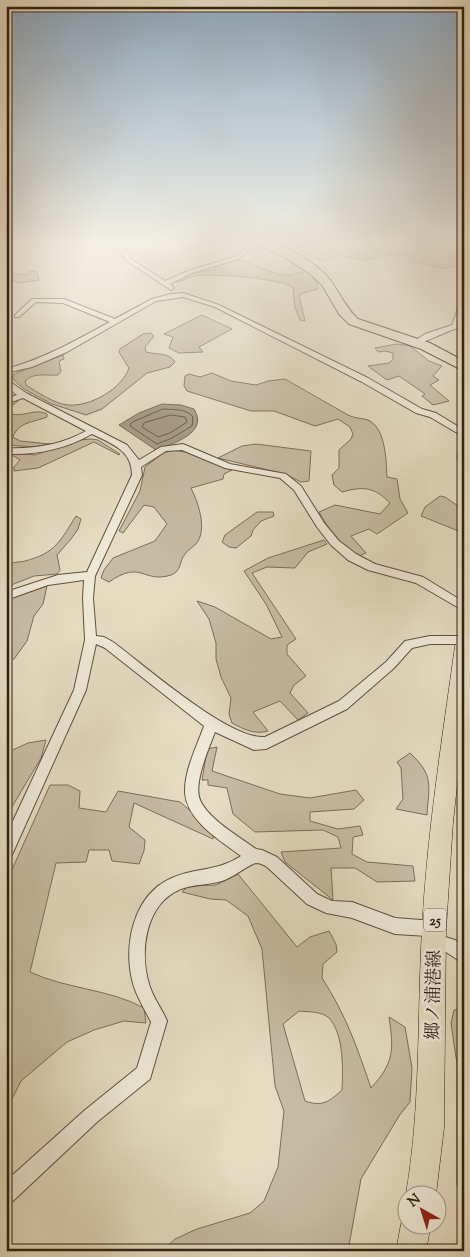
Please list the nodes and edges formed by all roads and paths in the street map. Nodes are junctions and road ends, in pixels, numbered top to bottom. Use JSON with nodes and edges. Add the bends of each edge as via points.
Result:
{"nodes":[{"id":1,"x":32,"y":302,"type":"edge"},
{"id":2,"x":64,"y":302,"type":"edge"},
{"id":3,"x":151,"y":302,"type":"edge"},
{"id":4,"x":206,"y":302,"type":"edge"},
{"id":5,"x":337,"y":302,"type":"edge"},
{"id":6,"x":464,"y":308,"type":"edge"},
{"id":7,"x":17,"y":316,"type":"dead end"},
{"id":8,"x":115,"y":321,"type":"junction"},
{"id":9,"x":419,"y":342,"type":"junction"},
{"id":10,"x":464,"y":367,"type":"edge"},
{"id":11,"x":6,"y":371,"type":"edge"},
{"id":12,"x":6,"y":381,"type":"edge"},
{"id":13,"x":23,"y":395,"type":"junction"},
{"id":14,"x":6,"y":402,"type":"edge"},
{"id":15,"x":93,"y":430,"type":"junction"},
{"id":16,"x":464,"y":434,"type":"edge"},
{"id":17,"x":6,"y":451,"type":"edge"},
{"id":18,"x":464,"y":453,"type":"edge"},
{"id":19,"x":464,"y":458,"type":"edge"},
{"id":20,"x":137,"y":465,"type":"junction"},
{"id":21,"x":90,"y":576,"type":"junction"},
{"id":22,"x":6,"y":596,"type":"edge"},
{"id":23,"x":464,"y":607,"type":"edge"},
{"id":24,"x":91,"y":640,"type":"junction"},
{"id":25,"x":464,"y":640,"type":"edge"},
{"id":26,"x":464,"y":646,"type":"edge"},
{"id":27,"x":211,"y":724,"type":"junction"},
{"id":28,"x":6,"y":852,"type":"edge"},
{"id":29,"x":252,"y":856,"type":"junction"},
{"id":30,"x":434,"y":935,"type":"junction"},
{"id":31,"x":464,"y":956,"type":"edge"},
{"id":32,"x":422,"y":1184,"type":"edge"},
{"id":33,"x":6,"y":1194,"type":"edge"},
{"id":34,"x":414,"y":1234,"type":"edge"},
{"id":35,"x":411,"y":1251,"type":"edge"}],
"edges":[{"from":1,"to":7,"type":"street"},
{"from":2,"to":8,"type":"street"},
{"from":3,"to":8,"type":"street"},
{"from":4,"to":16,"type":"street","via":[[365,380]]},
{"from":5,"to":9,"type":"highway","via":[[352,321]]},
{"from":6,"to":9,"type":"street","via":[[455,326]]},
{"from":8,"to":11,"type":"street","via":[[53,355]]},
{"from":9,"to":10,"type":"highway"},
{"from":12,"to":13,"type":"street"},
{"from":13,"to":14,"type":"street"},
{"from":13,"to":15,"type":"street"},
{"from":15,"to":17,"type":"street","via":[[44,450]]},
{"from":15,"to":20,"type":"street","via":[[127,450]]},
{"from":18,"to":19,"type":"main road"},
{"from":20,"to":21,"type":"street","via":[[134,485]]},
{"from":20,"to":23,"type":"street","via":[[164,449],[183,447],[228,466],[283,476],[298,488],[335,543],[352,557],[372,567],[418,580]]},
{"from":21,"to":22,"type":"street","via":[[45,583]]},
{"from":21,"to":24,"type":"street"},
{"from":24,"to":27,"type":"street","via":[[109,645]]},
{"from":24,"to":28,"type":"street","via":[[80,690]]},
{"from":25,"to":27,"type":"street","via":[[409,644],[390,665],[343,705],[266,743],[254,744]]},
{"from":26,"to":30,"type":"main road","name":"郷ノ浦港線","number":"25","via":[[438,855]]},
{"from":27,"to":29,"type":"street","via":[[193,786],[194,803],[198,811]]},
{"from":29,"to":30,"type":"street","via":[[272,862],[312,899],[331,908],[352,910],[395,926]]},
{"from":29,"to":33,"type":"street","via":[[222,874],[176,884],[151,904],[135,948],[142,987],[159,1022],[144,1073],[91,1116]]},
{"from":30,"to":31,"type":"street"},
{"from":30,"to":32,"type":"main road","name":"郷ノ浦港線","number":"25","via":[[432,1101]]},
{"from":34,"to":35,"type":"main road"}]}
